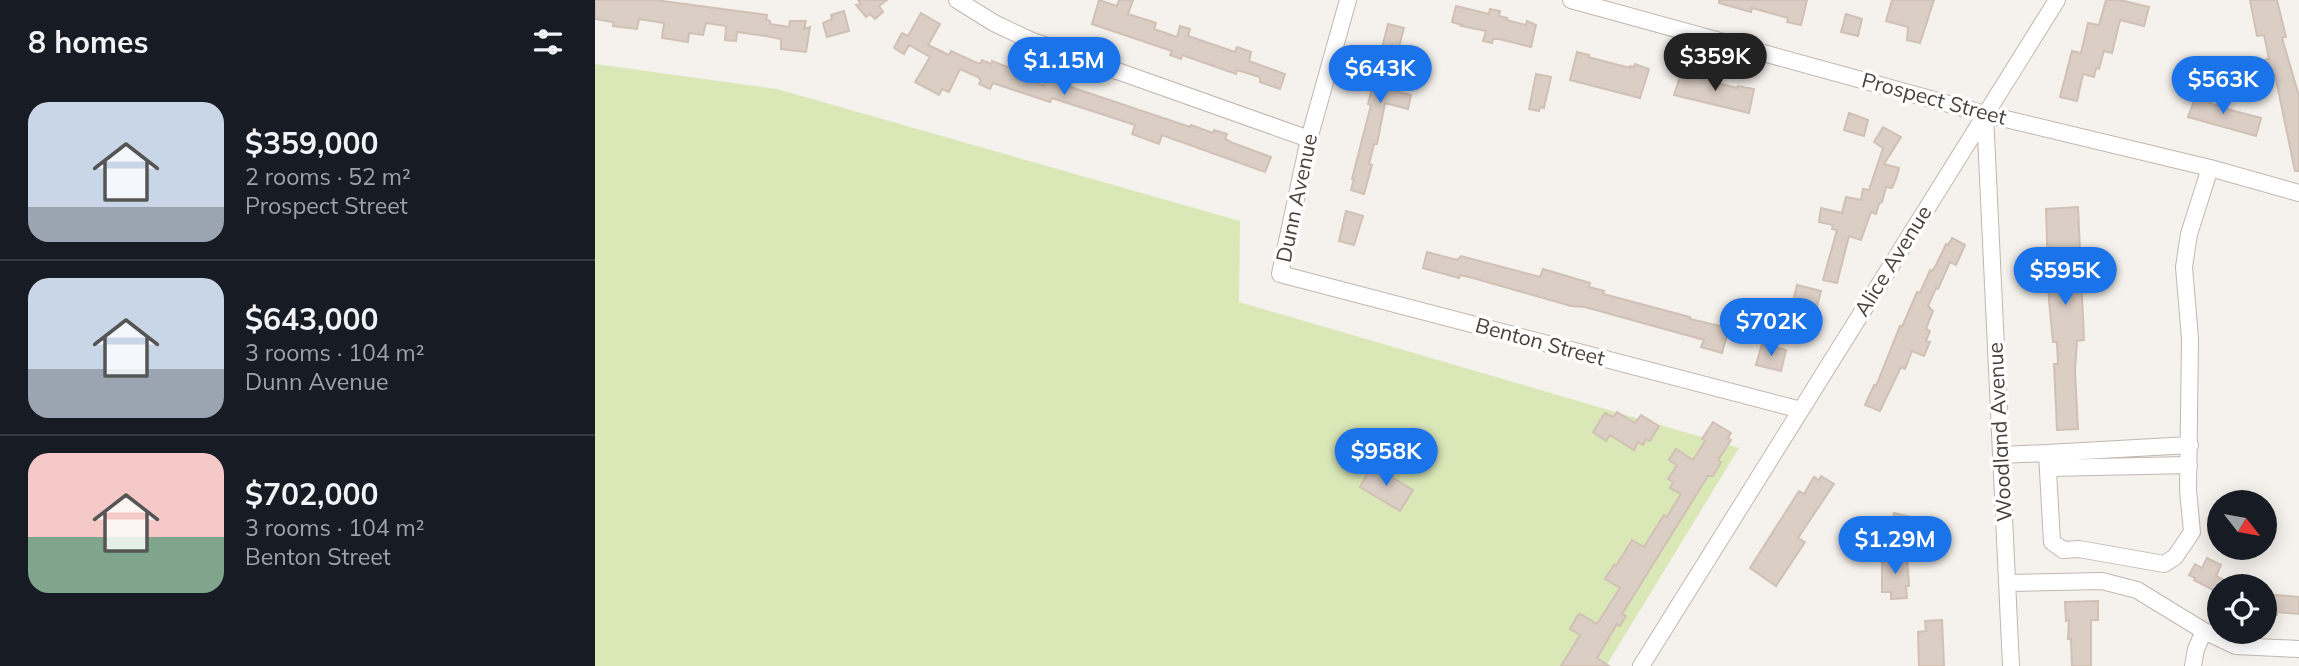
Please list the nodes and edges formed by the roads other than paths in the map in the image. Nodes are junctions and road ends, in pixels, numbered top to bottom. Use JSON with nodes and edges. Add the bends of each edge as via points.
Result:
{"nodes":[{"id":1,"x":957,"y":0,"type":"edge"},
{"id":2,"x":1348,"y":0,"type":"edge"},
{"id":3,"x":1571,"y":0,"type":"edge"},
{"id":4,"x":2057,"y":0,"type":"edge"},
{"id":5,"x":1985,"y":114,"type":"junction"},
{"id":6,"x":1309,"y":139,"type":"junction"},
{"id":7,"x":2210,"y":168,"type":"junction"},
{"id":8,"x":2299,"y":194,"type":"edge"},
{"id":9,"x":1280,"y":274,"type":"joint"},
{"id":10,"x":1801,"y":410,"type":"junction"},
{"id":11,"x":2190,"y":446,"type":"junction"},
{"id":12,"x":2001,"y":454,"type":"junction"},
{"id":13,"x":2048,"y":461,"type":"junction"},
{"id":14,"x":2189,"y":465,"type":"junction"},
{"id":15,"x":2007,"y":583,"type":"junction"},
{"id":16,"x":2204,"y":631,"type":"junction"},
{"id":17,"x":2299,"y":649,"type":"edge"},
{"id":18,"x":1641,"y":666,"type":"edge"},
{"id":19,"x":2011,"y":666,"type":"edge"},
{"id":20,"x":2193,"y":666,"type":"edge"}],
"edges":[{"from":1,"to":6,"type":"street","via":[[1030,40]]},
{"from":2,"to":6,"type":"street","name":"Dunn Avenue"},
{"from":3,"to":5,"type":"street","name":"Prospect Street"},
{"from":4,"to":5,"type":"street","name":"Alice Avenue"},
{"from":5,"to":7,"type":"street","name":"Prospect Street"},
{"from":5,"to":10,"type":"street","name":"Alice Avenue"},
{"from":5,"to":12,"type":"street","name":"Woodland Avenue"},
{"from":6,"to":9,"type":"street","name":"Dunn Avenue"},
{"from":7,"to":8,"type":"street","name":"Prospect Street"},
{"from":7,"to":11,"type":"street","via":[[2189,234],[2184,267],[2190,339]]},
{"from":9,"to":10,"type":"street","name":"Benton Street"},
{"from":10,"to":18,"type":"street","name":"Alice Avenue"},
{"from":11,"to":13,"type":"street"},
{"from":11,"to":14,"type":"street"},
{"from":12,"to":13,"type":"street"},
{"from":12,"to":15,"type":"street","name":"Woodland Avenue"},
{"from":13,"to":14,"type":"street"},
{"from":13,"to":14,"type":"street","via":[[2052,542],[2063,550],[2164,564],[2175,557],[2192,532]]},
{"from":15,"to":16,"type":"street","via":[[2102,582],[2137,590]]},
{"from":15,"to":19,"type":"street","name":"Woodland Avenue"},
{"from":16,"to":17,"type":"street","via":[[2236,646]]},
{"from":16,"to":20,"type":"street"}]}
